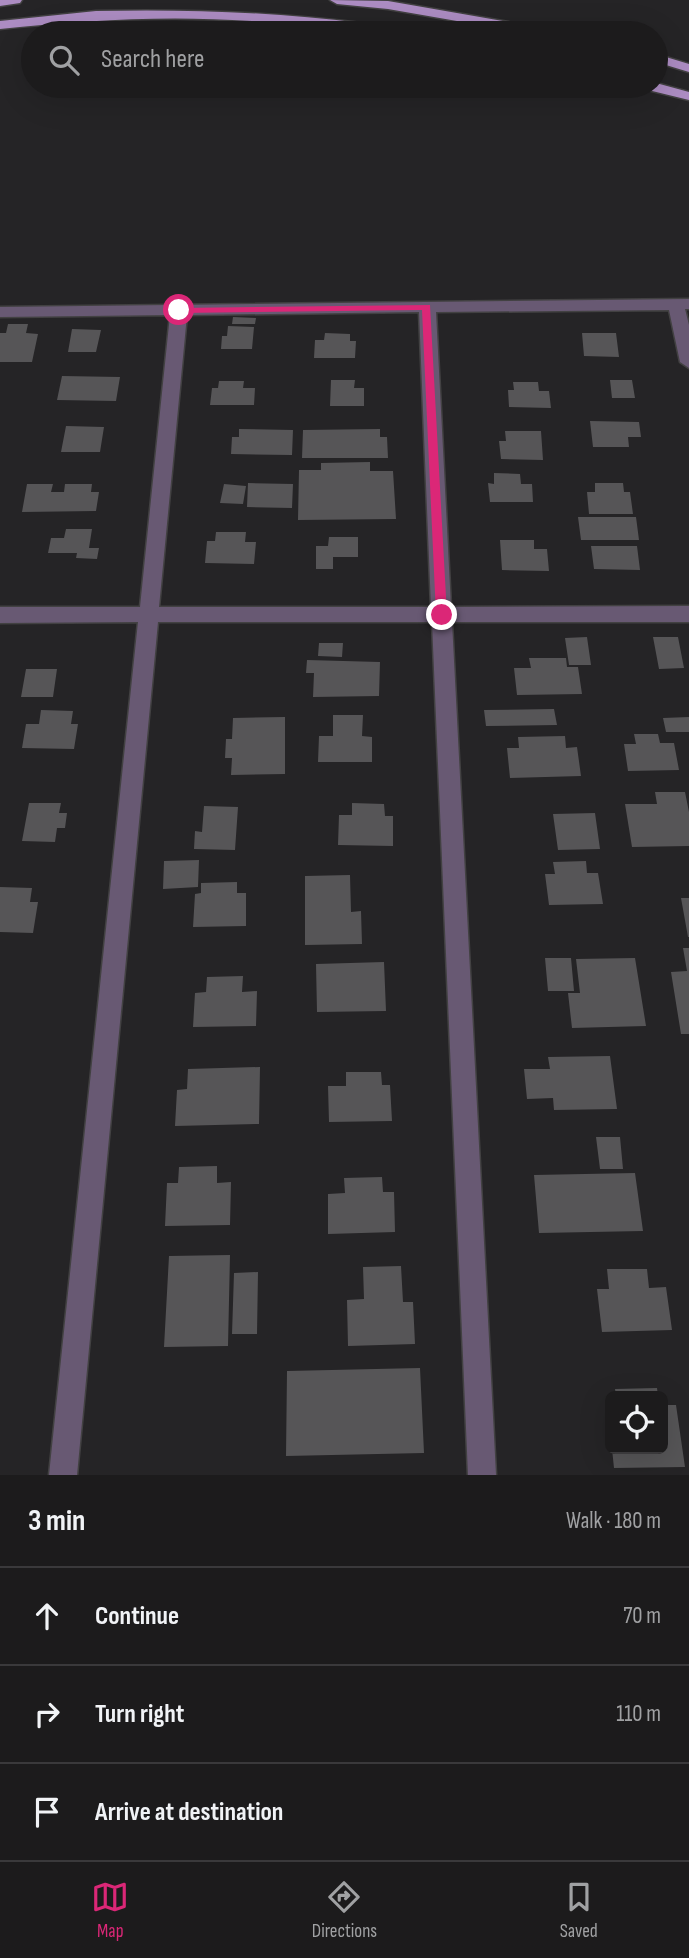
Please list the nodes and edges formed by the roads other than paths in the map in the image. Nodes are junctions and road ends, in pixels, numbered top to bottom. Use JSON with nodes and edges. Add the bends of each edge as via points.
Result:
{"nodes":[{"id":1,"x":15,"y":0,"type":"edge"},
{"id":2,"x":337,"y":0,"type":"edge"},
{"id":3,"x":0,"y":2,"type":"edge"},
{"id":4,"x":38,"y":21,"type":"edge"},
{"id":5,"x":295,"y":21,"type":"edge"},
{"id":6,"x":478,"y":21,"type":"edge"},
{"id":7,"x":21,"y":23,"type":"edge"},
{"id":8,"x":0,"y":25,"type":"edge"},
{"id":9,"x":668,"y":62,"type":"edge"},
{"id":10,"x":689,"y":68,"type":"edge"},
{"id":11,"x":668,"y":91,"type":"edge"},
{"id":12,"x":689,"y":96,"type":"edge"},
{"id":13,"x":682,"y":304,"type":"edge"},
{"id":14,"x":427,"y":307,"type":"junction"},
{"id":15,"x":179,"y":310,"type":"junction"},
{"id":16,"x":0,"y":312,"type":"edge"},
{"id":17,"x":689,"y":362,"type":"edge"},
{"id":18,"x":689,"y":614,"type":"edge"},
{"id":19,"x":0,"y":615,"type":"edge"},
{"id":20,"x":149,"y":615,"type":"junction"},
{"id":21,"x":442,"y":615,"type":"junction"},
{"id":22,"x":63,"y":1475,"type":"edge"},
{"id":23,"x":482,"y":1475,"type":"edge"}],
"edges":[{"from":1,"to":3,"type":"main road"},
{"from":2,"to":6,"type":"main road"},
{"from":4,"to":5,"type":"main road","via":[[178,14]]},
{"from":7,"to":8,"type":"main road"},
{"from":9,"to":10,"type":"main road"},
{"from":11,"to":12,"type":"main road"},
{"from":13,"to":14,"type":"street"},
{"from":13,"to":17,"type":"street"},
{"from":14,"to":15,"type":"street"},
{"from":14,"to":21,"type":"street"},
{"from":15,"to":16,"type":"street"},
{"from":15,"to":20,"type":"street"},
{"from":18,"to":21,"type":"street"},
{"from":19,"to":20,"type":"street"},
{"from":20,"to":21,"type":"street"},
{"from":20,"to":22,"type":"street"},
{"from":21,"to":23,"type":"street"}]}
